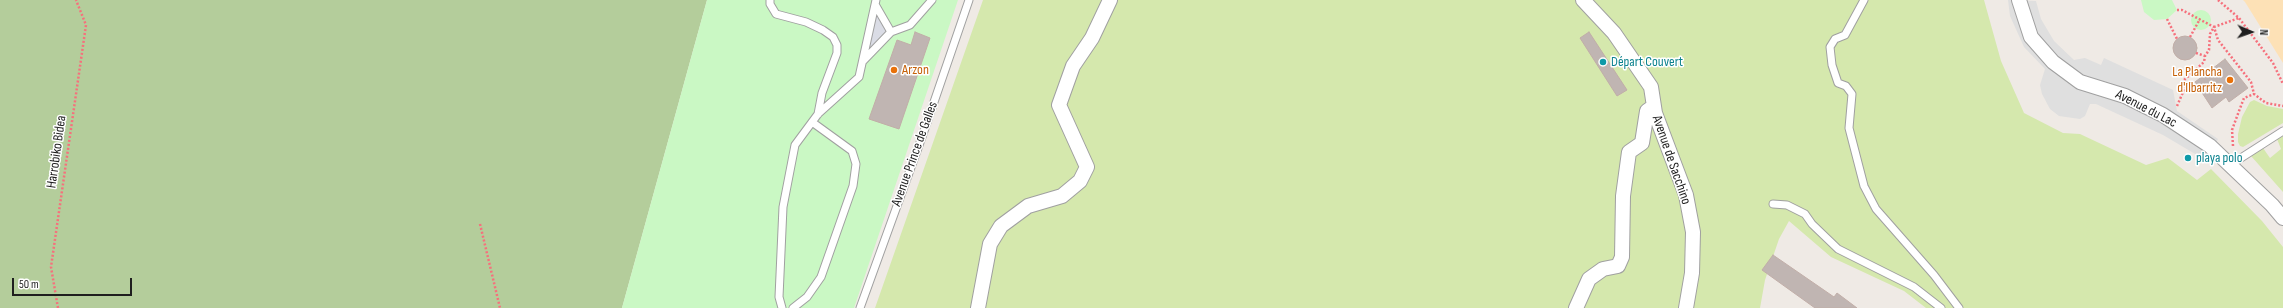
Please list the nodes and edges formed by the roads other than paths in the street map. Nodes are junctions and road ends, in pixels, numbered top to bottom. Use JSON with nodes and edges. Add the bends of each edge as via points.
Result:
{"nodes":[{"id":1,"x":770,"y":0,"type":"edge"},
{"id":2,"x":932,"y":0,"type":"edge"},
{"id":3,"x":969,"y":0,"type":"edge"},
{"id":4,"x":1110,"y":0,"type":"edge"},
{"id":5,"x":1583,"y":0,"type":"edge"},
{"id":6,"x":1864,"y":0,"type":"edge"},
{"id":7,"x":2019,"y":0,"type":"edge"},
{"id":8,"x":876,"y":3,"type":"edge"},
{"id":9,"x":892,"y":32,"type":"junction"},
{"id":10,"x":863,"y":61,"type":"junction"},
{"id":11,"x":1654,"y":106,"type":"junction"},
{"id":12,"x":818,"y":114,"type":"junction"},
{"id":13,"x":812,"y":122,"type":"junction"},
{"id":14,"x":2283,"y":131,"type":"edge"},
{"id":15,"x":2230,"y":165,"type":"junction"},
{"id":16,"x":1773,"y":204,"type":"dead end"},
{"id":17,"x":2283,"y":218,"type":"edge"},
{"id":18,"x":782,"y":308,"type":"edge"},
{"id":19,"x":793,"y":308,"type":"edge"},
{"id":20,"x":860,"y":308,"type":"edge"},
{"id":21,"x":978,"y":308,"type":"edge"},
{"id":22,"x":1576,"y":308,"type":"edge"},
{"id":23,"x":1686,"y":308,"type":"edge"},
{"id":24,"x":1941,"y":308,"type":"edge"},
{"id":25,"x":1959,"y":308,"type":"edge"}],
"edges":[{"from":1,"to":12,"type":"lane","via":[[776,14],[806,22],[823,30],[833,37],[837,45],[837,53],[822,93]]},
{"from":2,"to":9,"type":"lane","via":[[910,25]]},
{"from":3,"to":20,"type":"lane","name":"Avenue Prince de Galles"},
{"from":4,"to":21,"type":"street","via":[[1092,38],[1074,66],[1059,105],[1087,166],[1080,180],[1062,196],[1028,206],[1001,226],[990,244]]},
{"from":5,"to":11,"type":"street","name":"Avenue de Sacchino","via":[[1614,33],[1651,88]]},
{"from":6,"to":25,"type":"lane","via":[[1845,35],[1835,39],[1830,47],[1838,83],[1846,86],[1852,94],[1849,128],[1864,186],[1876,209],[1934,275]]},
{"from":7,"to":15,"type":"street","name":"Avenue du Lac","via":[[2031,37],[2053,62],[2080,82],[2125,96],[2170,119],[2210,146]]},
{"from":8,"to":9,"type":"lane"},
{"from":8,"to":10,"type":"lane"},
{"from":9,"to":10,"type":"lane"},
{"from":10,"to":12,"type":"lane","via":[[859,77]]},
{"from":11,"to":22,"type":"street","name":"Avenue de Sacchino","via":[[1647,111],[1642,143],[1629,152],[1623,196],[1622,257],[1618,266],[1603,269],[1589,279]]},
{"from":11,"to":23,"type":"street","name":"Avenue de Sacchino","via":[[1686,195],[1693,232],[1692,273]]},
{"from":12,"to":13,"type":"lane"},
{"from":13,"to":18,"type":"lane","via":[[795,145],[783,207],[780,297]]},
{"from":13,"to":19,"type":"lane","via":[[852,151],[856,164],[853,186],[821,277],[807,297]]},
{"from":14,"to":15,"type":"lane"},
{"from":15,"to":17,"type":"street","name":"Avenue du Lac"},
{"from":16,"to":24,"type":"lane","via":[[1788,205],[1805,214],[1838,249],[1914,287]]}]}
